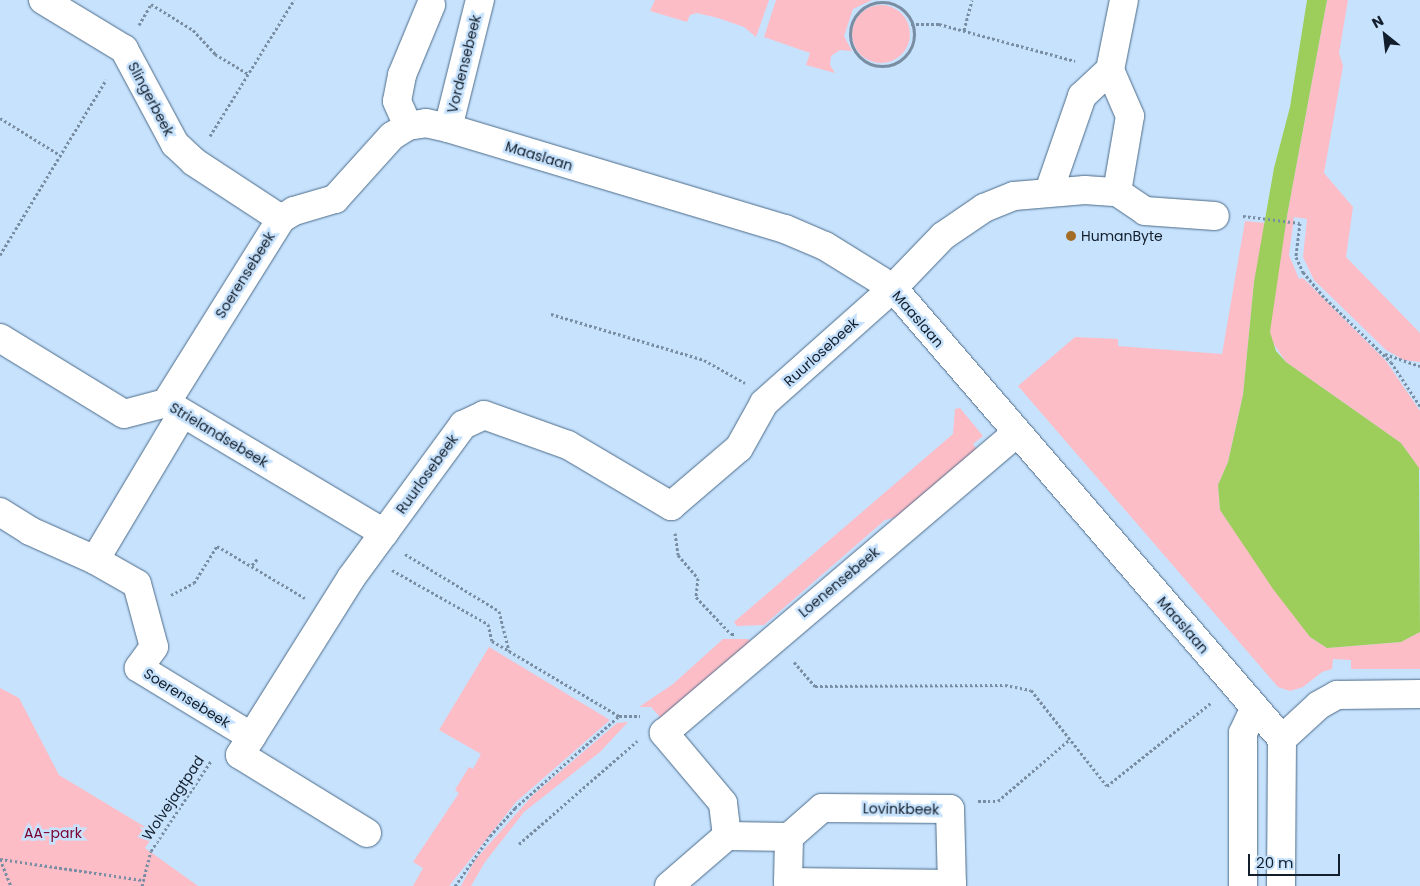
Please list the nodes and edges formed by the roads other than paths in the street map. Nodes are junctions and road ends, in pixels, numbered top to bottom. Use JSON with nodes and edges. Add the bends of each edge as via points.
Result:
{"nodes":[{"id":1,"x":43,"y":0,"type":"edge"},
{"id":2,"x":480,"y":0,"type":"edge"},
{"id":3,"x":1124,"y":0,"type":"edge"},
{"id":4,"x":431,"y":4,"type":"dead end"},
{"id":5,"x":1110,"y":70,"type":"junction"},
{"id":6,"x":408,"y":126,"type":"junction"},
{"id":7,"x":448,"y":128,"type":"junction"},
{"id":8,"x":1049,"y":191,"type":"junction"},
{"id":9,"x":1117,"y":192,"type":"junction"},
{"id":10,"x":1215,"y":216,"type":"dead end"},
{"id":11,"x":281,"y":219,"type":"junction"},
{"id":12,"x":893,"y":288,"type":"junction"},
{"id":13,"x":0,"y":338,"type":"edge"},
{"id":14,"x":174,"y":408,"type":"junction"},
{"id":15,"x":1016,"y":433,"type":"junction"},
{"id":16,"x":0,"y":512,"type":"edge"},
{"id":17,"x":384,"y":533,"type":"junction"},
{"id":18,"x":95,"y":560,"type":"junction"},
{"id":19,"x":1420,"y":694,"type":"edge"},
{"id":20,"x":1254,"y":709,"type":"junction"},
{"id":21,"x":242,"y":732,"type":"junction"},
{"id":22,"x":1282,"y":739,"type":"junction"},
{"id":23,"x":367,"y":833,"type":"dead end"},
{"id":24,"x":727,"y":836,"type":"junction"},
{"id":25,"x":789,"y":837,"type":"junction"},
{"id":26,"x":952,"y":885,"type":"edge"},
{"id":27,"x":668,"y":886,"type":"edge"},
{"id":28,"x":1243,"y":886,"type":"edge"},
{"id":29,"x":1281,"y":886,"type":"edge"}],
"edges":[{"from":1,"to":11,"type":"street","name":"Slingerbeek","via":[[124,49],[175,144],[194,162]]},
{"from":2,"to":7,"type":"street","name":"Vordensebeek"},
{"from":3,"to":5,"type":"street"},
{"from":4,"to":6,"type":"street","via":[[402,75],[397,101]]},
{"from":5,"to":8,"type":"street","via":[[1082,96]]},
{"from":5,"to":9,"type":"street","via":[[1130,116]]},
{"from":6,"to":7,"type":"street","via":[[426,123]]},
{"from":6,"to":11,"type":"street","name":"Soerensebeek","via":[[392,136],[335,199],[294,211]]},
{"from":7,"to":12,"type":"street","name":"Maaslaan","via":[[785,229],[826,246]]},
{"from":8,"to":9,"type":"street","name":"Ruurlosebeek"},
{"from":8,"to":12,"type":"street","name":"Ruurlosebeek","via":[[1014,196],[974,213],[930,248]]},
{"from":9,"to":10,"type":"street","via":[[1146,211]]},
{"from":11,"to":14,"type":"street","name":"Soerensebeek"},
{"from":12,"to":15,"type":"street","name":"Maaslaan"},
{"from":12,"to":17,"type":"street","name":"Ruurlosebeek","via":[[764,404],[739,448],[671,506],[568,445],[484,414],[463,425]]},
{"from":13,"to":14,"type":"street","name":"Strielandsebeek","via":[[124,414]]},
{"from":14,"to":17,"type":"street","name":"Strielandsebeek"},
{"from":14,"to":18,"type":"street","name":"Soerensebeek"},
{"from":15,"to":20,"type":"street","name":"Maaslaan"},
{"from":15,"to":24,"type":"street","name":"Loenensebeek","via":[[774,638],[660,728],[723,803]]},
{"from":16,"to":18,"type":"street","name":"Soerensebeek","via":[[30,531]]},
{"from":17,"to":21,"type":"street","name":"Ruurlosebeek","via":[[330,613]]},
{"from":18,"to":21,"type":"street","name":"Soerensebeek","via":[[137,584],[154,647],[139,668]]},
{"from":19,"to":22,"type":"street","via":[[1337,695],[1319,705]]},
{"from":20,"to":22,"type":"street","name":"Maaslaan"},
{"from":20,"to":28,"type":"street","via":[[1243,734]]},
{"from":21,"to":23,"type":"street","name":"Ruurlosebeek","via":[[240,756]]},
{"from":22,"to":29,"type":"street"},
{"from":24,"to":25,"type":"street"},
{"from":24,"to":27,"type":"street"},
{"from":25,"to":26,"type":"street","name":"Lovinkbeek","via":[[788,882]]},
{"from":25,"to":26,"type":"street","name":"Lovinkbeek","via":[[822,808],[950,809]]}]}
